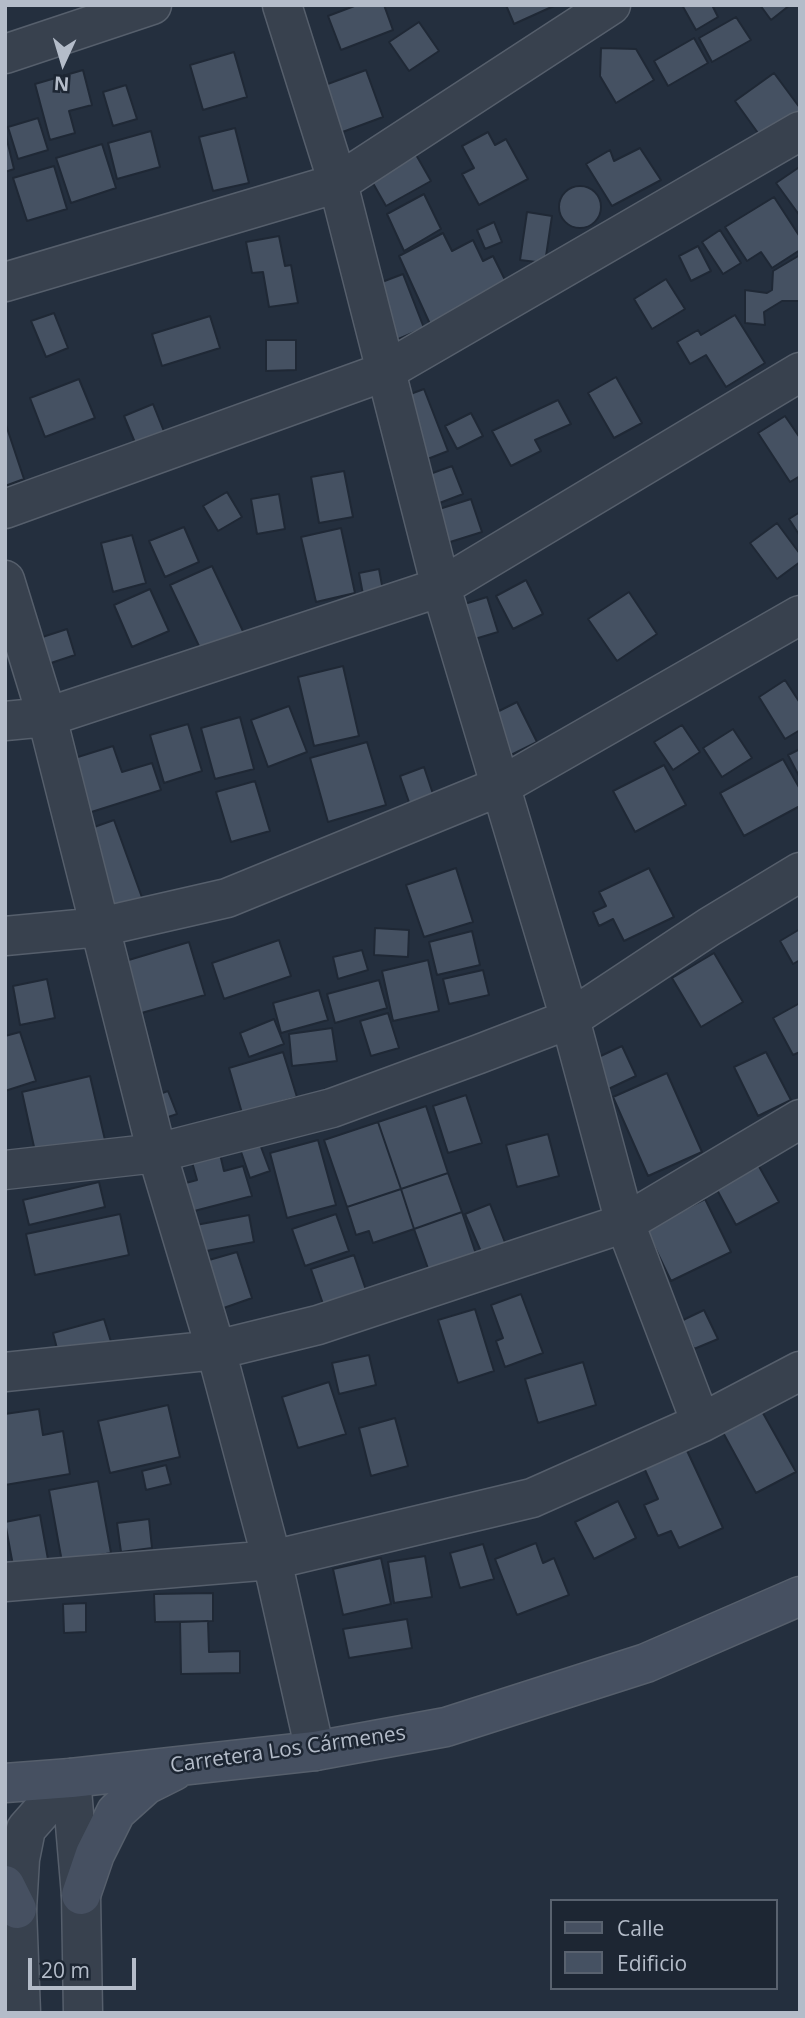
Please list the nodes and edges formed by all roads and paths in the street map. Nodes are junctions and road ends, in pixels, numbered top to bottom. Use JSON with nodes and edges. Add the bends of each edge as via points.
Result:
{"nodes":[{"id":1,"x":152,"y":5,"type":"edge"},
{"id":2,"x":282,"y":5,"type":"edge"},
{"id":3,"x":611,"y":5,"type":"edge"},
{"id":4,"x":5,"y":54,"type":"edge"},
{"id":5,"x":800,"y":131,"type":"edge"},
{"id":6,"x":338,"y":183,"type":"junction"},
{"id":7,"x":5,"y":282,"type":"edge"},
{"id":8,"x":384,"y":372,"type":"junction"},
{"id":9,"x":800,"y":372,"type":"edge"},
{"id":10,"x":5,"y":509,"type":"edge"},
{"id":11,"x":5,"y":580,"type":"edge"},
{"id":12,"x":441,"y":587,"type":"junction"},
{"id":13,"x":800,"y":615,"type":"edge"},
{"id":14,"x":47,"y":717,"type":"junction"},
{"id":15,"x":5,"y":721,"type":"edge"},
{"id":16,"x":501,"y":786,"type":"junction"},
{"id":17,"x":800,"y":872,"type":"edge"},
{"id":18,"x":100,"y":927,"type":"junction"},
{"id":19,"x":5,"y":936,"type":"edge"},
{"id":20,"x":570,"y":1019,"type":"junction"},
{"id":21,"x":800,"y":1119,"type":"edge"},
{"id":22,"x":157,"y":1153,"type":"junction"},
{"id":23,"x":5,"y":1170,"type":"edge"},
{"id":24,"x":625,"y":1223,"type":"junction"},
{"id":25,"x":216,"y":1350,"type":"junction"},
{"id":26,"x":800,"y":1371,"type":"edge"},
{"id":27,"x":5,"y":1373,"type":"edge"},
{"id":28,"x":701,"y":1423,"type":"junction"},
{"id":29,"x":272,"y":1560,"type":"junction"},
{"id":30,"x":5,"y":1582,"type":"edge"},
{"id":31,"x":800,"y":1596,"type":"edge"},
{"id":32,"x":315,"y":1751,"type":"junction"},
{"id":33,"x":188,"y":1764,"type":"junction"},
{"id":34,"x":71,"y":1779,"type":"junction"},
{"id":35,"x":5,"y":1783,"type":"edge"},
{"id":36,"x":81,"y":1895,"type":"junction"},
{"id":37,"x":11,"y":1897,"type":"edge"},
{"id":38,"x":21,"y":2013,"type":"edge"},
{"id":39,"x":83,"y":2013,"type":"edge"}],
"edges":[{"from":1,"to":4,"type":"street"},
{"from":2,"to":6,"type":"street"},
{"from":3,"to":6,"type":"street"},
{"from":5,"to":8,"type":"street"},
{"from":6,"to":7,"type":"street"},
{"from":6,"to":8,"type":"street"},
{"from":8,"to":10,"type":"street"},
{"from":8,"to":12,"type":"street"},
{"from":9,"to":12,"type":"street"},
{"from":11,"to":14,"type":"street"},
{"from":12,"to":14,"type":"street"},
{"from":12,"to":16,"type":"street"},
{"from":13,"to":16,"type":"street"},
{"from":14,"to":15,"type":"street"},
{"from":14,"to":18,"type":"street"},
{"from":16,"to":18,"type":"street","via":[[227,898]]},
{"from":16,"to":20,"type":"street"},
{"from":17,"to":20,"type":"street"},
{"from":18,"to":19,"type":"street"},
{"from":18,"to":22,"type":"street"},
{"from":20,"to":22,"type":"street","via":[[332,1108]]},
{"from":20,"to":24,"type":"street"},
{"from":21,"to":24,"type":"street"},
{"from":22,"to":23,"type":"street"},
{"from":22,"to":25,"type":"street"},
{"from":24,"to":25,"type":"street","via":[[318,1325]]},
{"from":24,"to":28,"type":"street"},
{"from":25,"to":27,"type":"street"},
{"from":25,"to":29,"type":"street"},
{"from":26,"to":28,"type":"street"},
{"from":28,"to":29,"type":"street","via":[[532,1498]]},
{"from":29,"to":30,"type":"street"},
{"from":29,"to":32,"type":"street"},
{"from":31,"to":32,"type":"main road","name":"Carretera Los Cármenes","via":[[634,1667],[446,1727]]},
{"from":32,"to":33,"type":"main road","name":"Carretera Los Cármenes"},
{"from":33,"to":34,"type":"main road","name":"Carretera Los Cármenes"},
{"from":33,"to":36,"type":"main road","via":[[146,1786],[116,1812]]},
{"from":34,"to":35,"type":"main road","name":"Carretera Los Cármenes"},
{"from":34,"to":36,"type":"street"},
{"from":34,"to":37,"type":"street","via":[[26,1829]]},
{"from":36,"to":39,"type":"street"},
{"from":37,"to":38,"type":"street"}]}
